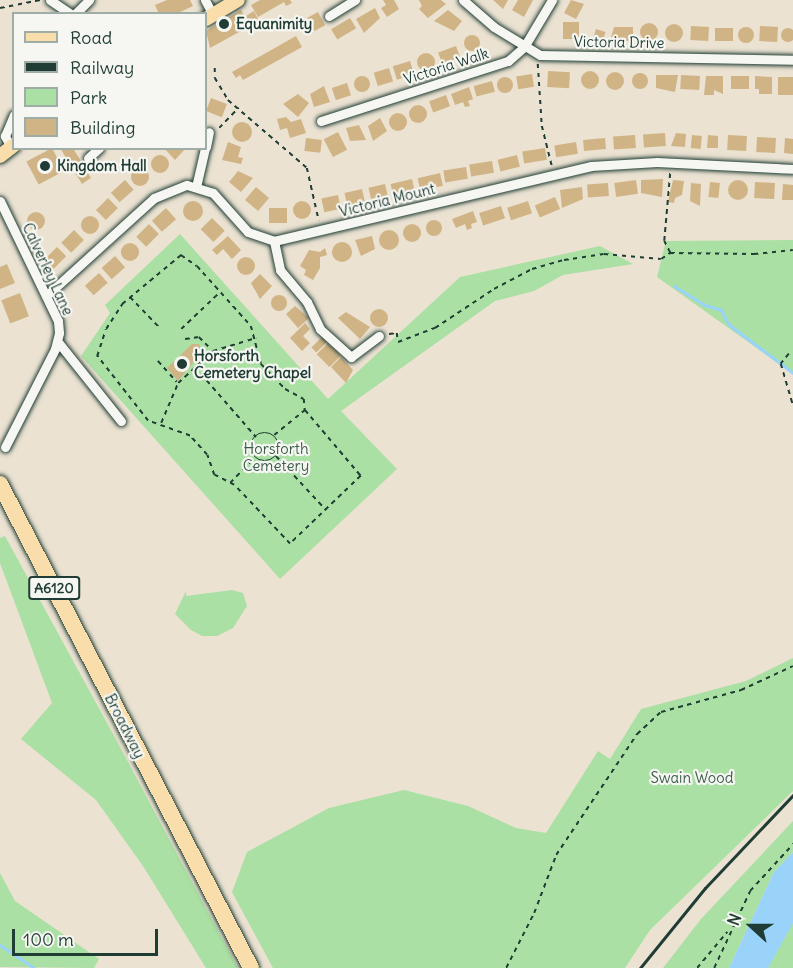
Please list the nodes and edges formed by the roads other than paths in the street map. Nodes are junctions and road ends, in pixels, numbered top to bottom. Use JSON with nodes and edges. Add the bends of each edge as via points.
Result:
{"nodes":[{"id":1,"x":50,"y":0,"type":"edge"},
{"id":2,"x":89,"y":0,"type":"edge"},
{"id":3,"x":205,"y":0,"type":"edge"},
{"id":4,"x":238,"y":0,"type":"edge"},
{"id":5,"x":354,"y":0,"type":"edge"},
{"id":6,"x":463,"y":0,"type":"edge"},
{"id":7,"x":552,"y":0,"type":"edge"},
{"id":8,"x":70,"y":12,"type":"edge"},
{"id":9,"x":75,"y":12,"type":"edge"},
{"id":10,"x":329,"y":16,"type":"dead end"},
{"id":11,"x":209,"y":17,"type":"edge"},
{"id":12,"x":524,"y":47,"type":"junction"},
{"id":13,"x":793,"y":60,"type":"edge"},
{"id":14,"x":12,"y":120,"type":"edge"},
{"id":15,"x":321,"y":122,"type":"dead end"},
{"id":16,"x":209,"y":132,"type":"road end"},
{"id":17,"x":207,"y":140,"type":"edge"},
{"id":18,"x":8,"y":150,"type":"edge"},
{"id":19,"x":97,"y":150,"type":"edge"},
{"id":20,"x":205,"y":150,"type":"edge"},
{"id":21,"x":88,"y":158,"type":"dead end"},
{"id":22,"x":793,"y":169,"type":"edge"},
{"id":23,"x":196,"y":187,"type":"junction"},
{"id":24,"x":0,"y":201,"type":"edge"},
{"id":25,"x":274,"y":241,"type":"junction"},
{"id":26,"x":46,"y":296,"type":"junction"},
{"id":27,"x":379,"y":336,"type":"road end"},
{"id":28,"x":58,"y":342,"type":"junction"},
{"id":29,"x":121,"y":422,"type":"dead end"},
{"id":30,"x":4,"y":447,"type":"dead end"},
{"id":31,"x":0,"y":484,"type":"edge"},
{"id":32,"x":251,"y":968,"type":"edge"}],
"edges":[{"from":1,"to":8,"type":"street"},
{"from":2,"to":9,"type":"street"},
{"from":3,"to":11,"type":"street"},
{"from":4,"to":11,"type":"main road"},
{"from":5,"to":10,"type":"street"},
{"from":6,"to":12,"type":"street","name":"Victoria Drive"},
{"from":7,"to":12,"type":"street","name":"Victoria Walk"},
{"from":12,"to":13,"type":"street","name":"Victoria Drive","via":[[537,54]]},
{"from":12,"to":15,"type":"street","name":"Victoria Walk","via":[[506,62]]},
{"from":14,"to":18,"type":"street","via":[[5,136]]},
{"from":16,"to":17,"type":"street"},
{"from":19,"to":21,"type":"street"},
{"from":20,"to":23,"type":"street"},
{"from":22,"to":25,"type":"street","name":"Victoria Mount","via":[[670,163],[591,166]]},
{"from":23,"to":25,"type":"street","via":[[213,193],[248,232]]},
{"from":23,"to":26,"type":"street","via":[[178,187],[154,198]]},
{"from":24,"to":26,"type":"street","name":"Calverley Lane"},
{"from":25,"to":27,"type":"street","via":[[280,270],[307,302],[320,329],[351,357]]},
{"from":26,"to":28,"type":"street","name":"Calverley Lane","via":[[58,321]]},
{"from":28,"to":29,"type":"street"},
{"from":28,"to":30,"type":"street"},
{"from":31,"to":32,"type":"highway","name":"Broadway","number":"A6120"}]}
